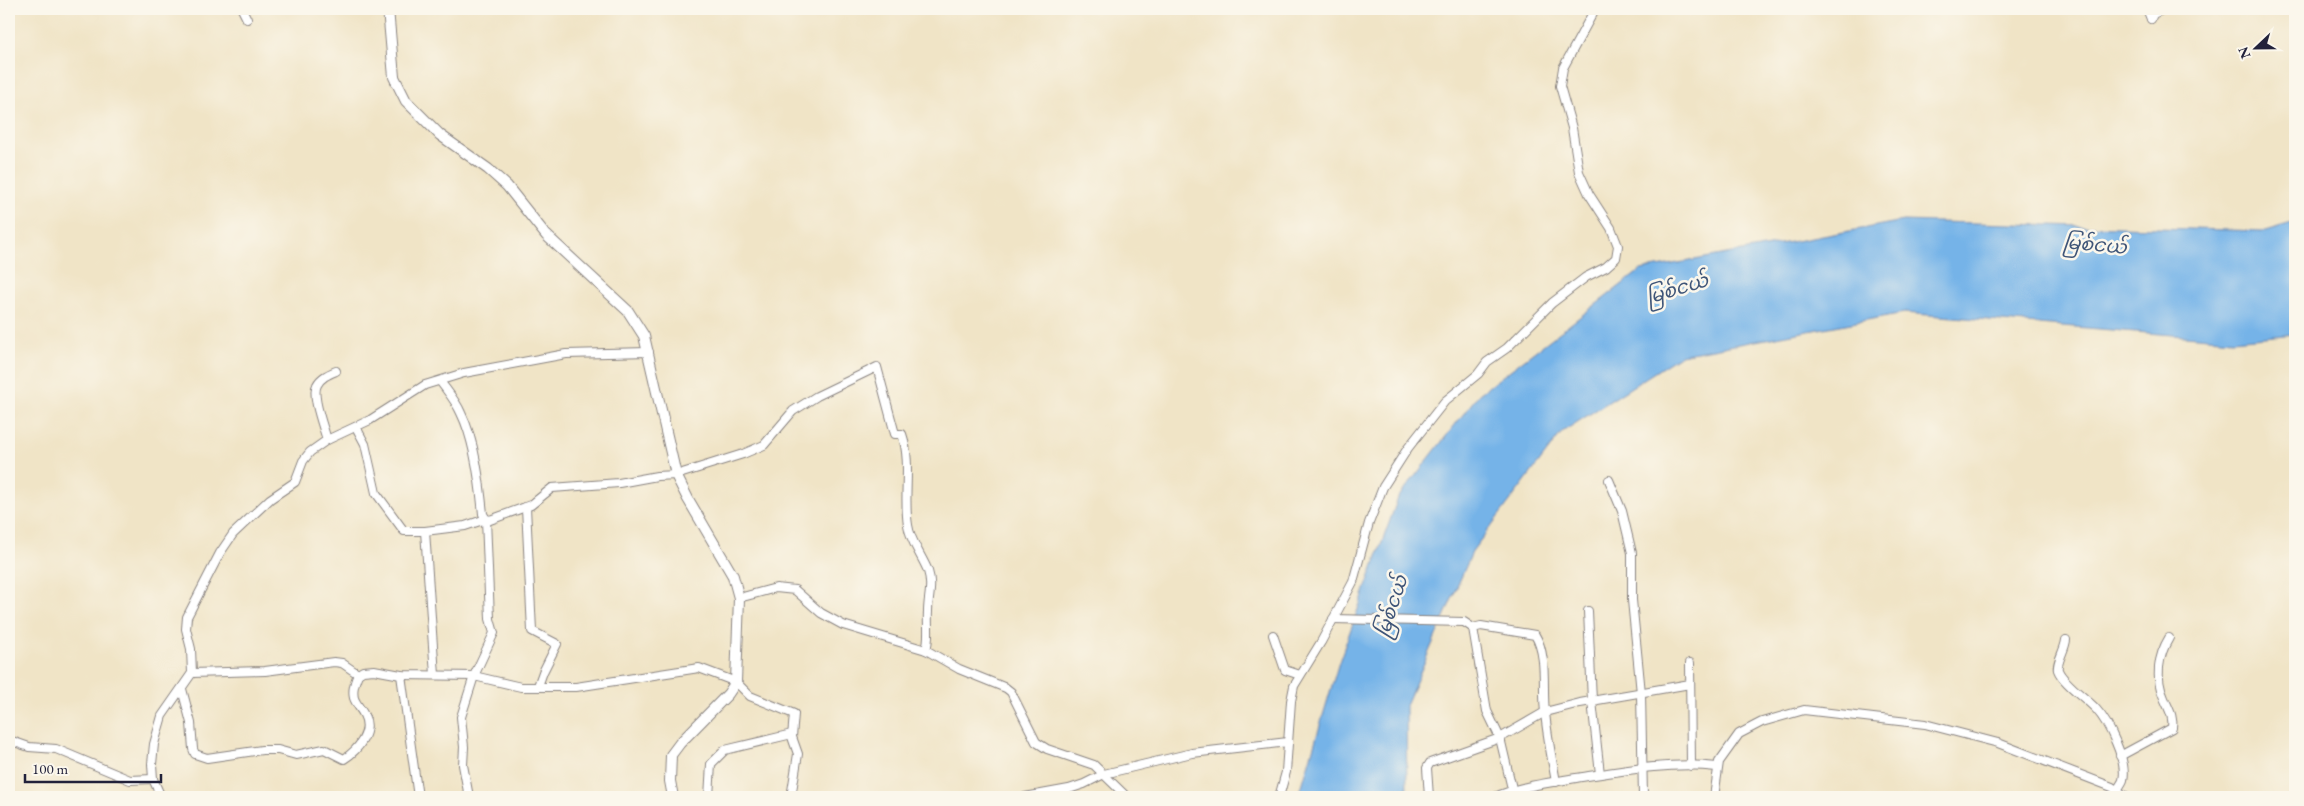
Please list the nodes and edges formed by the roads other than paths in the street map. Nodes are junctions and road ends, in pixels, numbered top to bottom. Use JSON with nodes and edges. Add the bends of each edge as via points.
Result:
{"nodes":[{"id":1,"x":242,"y":9,"type":"edge"},
{"id":2,"x":388,"y":9,"type":"edge"},
{"id":3,"x":1595,"y":9,"type":"edge"},
{"id":4,"x":2147,"y":9,"type":"edge"},
{"id":5,"x":2164,"y":9,"type":"edge"},
{"id":6,"x":247,"y":19,"type":"dead end"},
{"id":7,"x":649,"y":352,"type":"junction"},
{"id":8,"x":336,"y":371,"type":"dead end"},
{"id":9,"x":440,"y":380,"type":"junction"},
{"id":10,"x":356,"y":427,"type":"junction"},
{"id":11,"x":327,"y":440,"type":"junction"},
{"id":12,"x":676,"y":475,"type":"junction"},
{"id":13,"x":1609,"y":480,"type":"dead end"},
{"id":14,"x":526,"y":507,"type":"junction"},
{"id":15,"x":486,"y":519,"type":"junction"},
{"id":16,"x":425,"y":531,"type":"junction"},
{"id":17,"x":739,"y":598,"type":"junction"},
{"id":18,"x":1588,"y":611,"type":"dead end"},
{"id":19,"x":1333,"y":619,"type":"junction"},
{"id":20,"x":1473,"y":628,"type":"junction"},
{"id":21,"x":1273,"y":635,"type":"dead end"},
{"id":22,"x":2169,"y":638,"type":"dead end"},
{"id":23,"x":2066,"y":640,"type":"dead end"},
{"id":24,"x":926,"y":650,"type":"junction"},
{"id":25,"x":1690,"y":663,"type":"dead end"},
{"id":26,"x":192,"y":673,"type":"junction"},
{"id":27,"x":358,"y":674,"type":"junction"},
{"id":28,"x":401,"y":675,"type":"junction"},
{"id":29,"x":435,"y":675,"type":"junction"},
{"id":30,"x":1300,"y":675,"type":"junction"},
{"id":31,"x":474,"y":676,"type":"junction"},
{"id":32,"x":736,"y":682,"type":"junction"},
{"id":33,"x":1690,"y":684,"type":"junction"},
{"id":34,"x":538,"y":686,"type":"junction"},
{"id":35,"x":182,"y":690,"type":"junction"},
{"id":36,"x":1641,"y":693,"type":"junction"},
{"id":37,"x":1592,"y":700,"type":"junction"},
{"id":38,"x":1545,"y":712,"type":"junction"},
{"id":39,"x":792,"y":734,"type":"junction"},
{"id":40,"x":1500,"y":738,"type":"junction"},
{"id":41,"x":9,"y":740,"type":"edge"},
{"id":42,"x":1288,"y":742,"type":"junction"},
{"id":43,"x":2120,"y":756,"type":"junction"},
{"id":44,"x":1691,"y":766,"type":"junction"},
{"id":45,"x":1718,"y":767,"type":"junction"},
{"id":46,"x":1643,"y":770,"type":"junction"},
{"id":47,"x":1104,"y":774,"type":"junction"},
{"id":48,"x":1600,"y":774,"type":"junction"},
{"id":49,"x":153,"y":779,"type":"junction"},
{"id":50,"x":1556,"y":782,"type":"junction"},
{"id":51,"x":2117,"y":790,"type":"junction"},
{"id":52,"x":1513,"y":793,"type":"edge"},
{"id":53,"x":161,"y":797,"type":"edge"},
{"id":54,"x":418,"y":797,"type":"edge"},
{"id":55,"x":469,"y":797,"type":"edge"},
{"id":56,"x":673,"y":797,"type":"edge"},
{"id":57,"x":709,"y":797,"type":"edge"},
{"id":58,"x":791,"y":797,"type":"edge"},
{"id":59,"x":1025,"y":797,"type":"edge"},
{"id":60,"x":1127,"y":797,"type":"edge"},
{"id":61,"x":1279,"y":797,"type":"edge"},
{"id":62,"x":1429,"y":797,"type":"edge"},
{"id":63,"x":1495,"y":797,"type":"edge"},
{"id":64,"x":1643,"y":797,"type":"edge"},
{"id":65,"x":1714,"y":797,"type":"edge"},
{"id":66,"x":2127,"y":797,"type":"edge"}],
"edges":[{"from":1,"to":6,"type":"street"},
{"from":2,"to":7,"type":"street","via":[[394,77],[406,101],[440,135],[507,186],[546,235],[628,311],[644,336]]},
{"from":3,"to":19,"type":"street","via":[[1562,68],[1560,86],[1572,128],[1579,172],[1611,228],[1618,246],[1616,258],[1552,302],[1507,348],[1445,401],[1426,423],[1383,486],[1353,582]]},
{"from":4,"to":5,"type":"street","via":[[2151,19],[2153,14]]},
{"from":7,"to":9,"type":"street","via":[[566,354]]},
{"from":7,"to":12,"type":"street"},
{"from":8,"to":11,"type":"street","via":[[323,377],[314,393]]},
{"from":9,"to":10,"type":"street","via":[[425,385]]},
{"from":9,"to":15,"type":"street","via":[[466,422]]},
{"from":10,"to":11,"type":"street"},
{"from":10,"to":16,"type":"street","via":[[365,444],[376,493],[404,531]]},
{"from":11,"to":26,"type":"street","via":[[303,461],[295,482],[242,524],[220,553],[187,617]]},
{"from":12,"to":14,"type":"street","via":[[552,488]]},
{"from":12,"to":17,"type":"street","via":[[733,576]]},
{"from":12,"to":24,"type":"street","via":[[764,445],[793,411],[876,366],[896,434],[902,434],[908,451],[905,502],[908,528],[928,572],[932,591]]},
{"from":13,"to":36,"type":"street","via":[[1622,511],[1632,553],[1632,600]]},
{"from":14,"to":15,"type":"street"},
{"from":14,"to":34,"type":"street","via":[[532,631],[557,644]]},
{"from":15,"to":16,"type":"street","via":[[465,526]]},
{"from":15,"to":31,"type":"street","via":[[490,619],[494,633]]},
{"from":16,"to":29,"type":"street"},
{"from":17,"to":24,"type":"street","via":[[776,588],[796,590],[821,613],[843,625]]},
{"from":17,"to":32,"type":"street"},
{"from":18,"to":37,"type":"street"},
{"from":19,"to":20,"type":"street","via":[[1464,622]]},
{"from":19,"to":30,"type":"street"},
{"from":20,"to":38,"type":"street","via":[[1481,626],[1535,635],[1541,651]]},
{"from":20,"to":40,"type":"street","via":[[1488,711]]},
{"from":21,"to":30,"type":"street","via":[[1285,670]]},
{"from":22,"to":43,"type":"street","via":[[2161,652],[2159,677],[2172,728]]},
{"from":23,"to":43,"type":"street","via":[[2058,669],[2098,710]]},
{"from":24,"to":47,"type":"street","via":[[959,669],[1006,688],[1036,742],[1094,765]]},
{"from":25,"to":33,"type":"street"},
{"from":26,"to":27,"type":"street","via":[[265,671],[334,662]]},
{"from":26,"to":35,"type":"street"},
{"from":27,"to":28,"type":"street","via":[[374,670]]},
{"from":27,"to":35,"type":"street","via":[[354,698],[367,721],[366,732],[359,746],[344,759],[324,749],[296,755],[278,750],[200,757],[193,749],[191,723]]},
{"from":28,"to":29,"type":"street"},
{"from":28,"to":54,"type":"street"},
{"from":29,"to":31,"type":"street"},
{"from":30,"to":42,"type":"street","via":[[1291,701]]},
{"from":31,"to":34,"type":"street","via":[[521,687]]},
{"from":31,"to":55,"type":"street","via":[[461,724]]},
{"from":32,"to":34,"type":"street","via":[[698,668],[689,668],[589,686]]},
{"from":32,"to":39,"type":"street","via":[[750,696],[794,714]]},
{"from":32,"to":56,"type":"street","via":[[671,755]]},
{"from":33,"to":36,"type":"street"},
{"from":33,"to":44,"type":"street"},
{"from":35,"to":49,"type":"street","via":[[162,716],[154,744]]},
{"from":36,"to":37,"type":"street"},
{"from":36,"to":46,"type":"street"},
{"from":37,"to":38,"type":"street"},
{"from":37,"to":48,"type":"street"},
{"from":38,"to":40,"type":"street"},
{"from":38,"to":50,"type":"street"},
{"from":39,"to":57,"type":"street","via":[[725,750],[711,764]]},
{"from":39,"to":58,"type":"street","via":[[798,754]]},
{"from":40,"to":52,"type":"street"},
{"from":40,"to":62,"type":"street","via":[[1430,763],[1427,768]]},
{"from":41,"to":49,"type":"street","via":[[56,749],[130,780]]},
{"from":42,"to":47,"type":"street","via":[[1192,753]]},
{"from":42,"to":61,"type":"street","via":[[1286,772]]},
{"from":43,"to":51,"type":"street","via":[[2123,780]]},
{"from":44,"to":45,"type":"street"},
{"from":44,"to":46,"type":"street"},
{"from":45,"to":51,"type":"street","via":[[1739,734],[1762,722],[1804,710],[1925,724],[1998,743]]},
{"from":45,"to":65,"type":"street"},
{"from":46,"to":48,"type":"street"},
{"from":46,"to":64,"type":"street"},
{"from":47,"to":59,"type":"street","via":[[1084,784]]},
{"from":47,"to":60,"type":"street"},
{"from":48,"to":50,"type":"street"},
{"from":49,"to":53,"type":"street"},
{"from":50,"to":52,"type":"street"},
{"from":51,"to":66,"type":"street"},
{"from":52,"to":63,"type":"street"}]}
